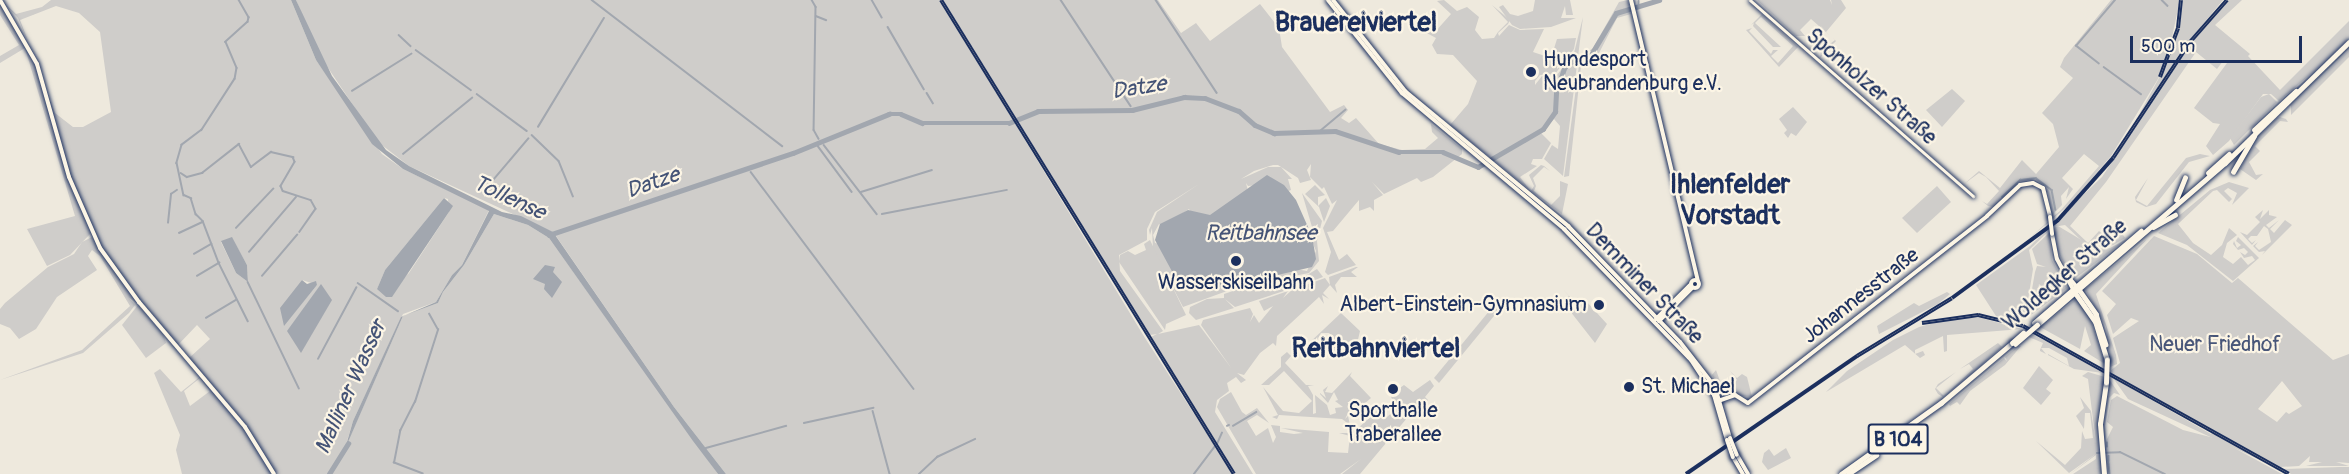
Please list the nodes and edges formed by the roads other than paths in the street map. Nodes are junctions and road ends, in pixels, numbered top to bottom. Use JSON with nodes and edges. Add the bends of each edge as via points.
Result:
{"nodes":[{"id":1,"x":0,"y":0,"type":"edge"},
{"id":2,"x":1328,"y":0,"type":"edge"},
{"id":3,"x":1333,"y":0,"type":"edge"},
{"id":4,"x":1750,"y":0,"type":"edge"},
{"id":5,"x":1632,"y":3,"type":"edge"},
{"id":6,"x":2349,"y":42,"type":"edge"},
{"id":7,"x":2279,"y":108,"type":"junction"},
{"id":8,"x":2255,"y":134,"type":"junction"},
{"id":9,"x":1472,"y":149,"type":"junction"},
{"id":10,"x":2223,"y":162,"type":"junction"},
{"id":11,"x":2217,"y":167,"type":"junction"},
{"id":12,"x":2233,"y":172,"type":"dead end"},
{"id":13,"x":2185,"y":178,"type":"dead end"},
{"id":14,"x":1973,"y":196,"type":"dead end"},
{"id":15,"x":2176,"y":200,"type":"junction"},
{"id":16,"x":2175,"y":215,"type":"dead end"},
{"id":17,"x":2143,"y":233,"type":"junction"},
{"id":18,"x":2076,"y":289,"type":"junction"},
{"id":19,"x":1656,"y":321,"type":"junction"},
{"id":20,"x":2013,"y":344,"type":"junction"},
{"id":21,"x":1709,"y":369,"type":"dead end"},
{"id":22,"x":1709,"y":377,"type":"junction"},
{"id":23,"x":1719,"y":400,"type":"junction"},
{"id":24,"x":1735,"y":456,"type":"junction"},
{"id":25,"x":274,"y":474,"type":"edge"},
{"id":26,"x":1743,"y":474,"type":"edge"},
{"id":27,"x":1748,"y":474,"type":"edge"},
{"id":28,"x":1840,"y":474,"type":"edge"},
{"id":29,"x":1848,"y":474,"type":"edge"},
{"id":30,"x":2104,"y":474,"type":"edge"}],
"edges":[{"from":1,"to":25,"type":"main road","via":[[37,64],[86,220],[110,262],[245,427]]},
{"from":2,"to":9,"type":"main road","name":"Demminer Straße","via":[[1389,79]]},
{"from":3,"to":9,"type":"main road","name":"Demminer Straße","via":[[1390,76]]},
{"from":4,"to":14,"type":"street","name":"Sponholzer Straße"},
{"from":5,"to":19,"type":"main road","via":[[1695,269],[1694,283]]},
{"from":6,"to":7,"type":"main road","name":"Woldegker Straße","number":"B 104"},
{"from":7,"to":8,"type":"main road","name":"Woldegker Straße","number":"B 104"},
{"from":7,"to":10,"type":"main road","name":"Woldegker Straße","number":"B 104"},
{"from":8,"to":10,"type":"main road","name":"Woldegker Straße","number":"B 104"},
{"from":8,"to":12,"type":"main road"},
{"from":9,"to":19,"type":"main road","name":"Demminer Straße","via":[[1574,232]]},
{"from":10,"to":11,"type":"main road","name":"Woldegker Straße","number":"B 104"},
{"from":11,"to":15,"type":"main road","name":"Woldegker Straße","number":"B 104"},
{"from":11,"to":17,"type":"main road","name":"Woldegker Straße","number":"B 104"},
{"from":13,"to":15,"type":"main road"},
{"from":15,"to":18,"type":"main road","name":"Woldegker Straße","number":"B 104"},
{"from":16,"to":17,"type":"main road"},
{"from":17,"to":18,"type":"main road","name":"Woldegker Straße","number":"B 104"},
{"from":18,"to":20,"type":"main road","name":"Woldegker Straße","number":"B 104","bridge":true},
{"from":18,"to":23,"type":"main road","name":"Johannesstraße","bridge":true,"via":[[2064,273],[2052,234],[2046,192],[2031,182],[2017,187],[1991,212],[1748,403],[1735,395]]},
{"from":18,"to":30,"type":"main road","bridge":true,"via":[[2093,316],[2106,351],[2100,446]]},
{"from":19,"to":22,"type":"main road","name":"Demminer Straße"},
{"from":19,"to":23,"type":"main road","name":"Demminer Straße","via":[[1698,368]]},
{"from":20,"to":28,"type":"main road","name":"Woldegker Straße","number":"B 104","via":[[1941,403]]},
{"from":20,"to":29,"type":"main road","name":"Woldegker Straße","number":"B 104","via":[[1943,406]]},
{"from":21,"to":22,"type":"main road"},
{"from":22,"to":23,"type":"main road","name":"Demminer Straße"},
{"from":23,"to":24,"type":"main road","name":"Demminer Straße","bridge":true},
{"from":24,"to":26,"type":"main road","name":"Demminer Straße"},
{"from":24,"to":27,"type":"main road","name":"Demminer Straße"}]}
